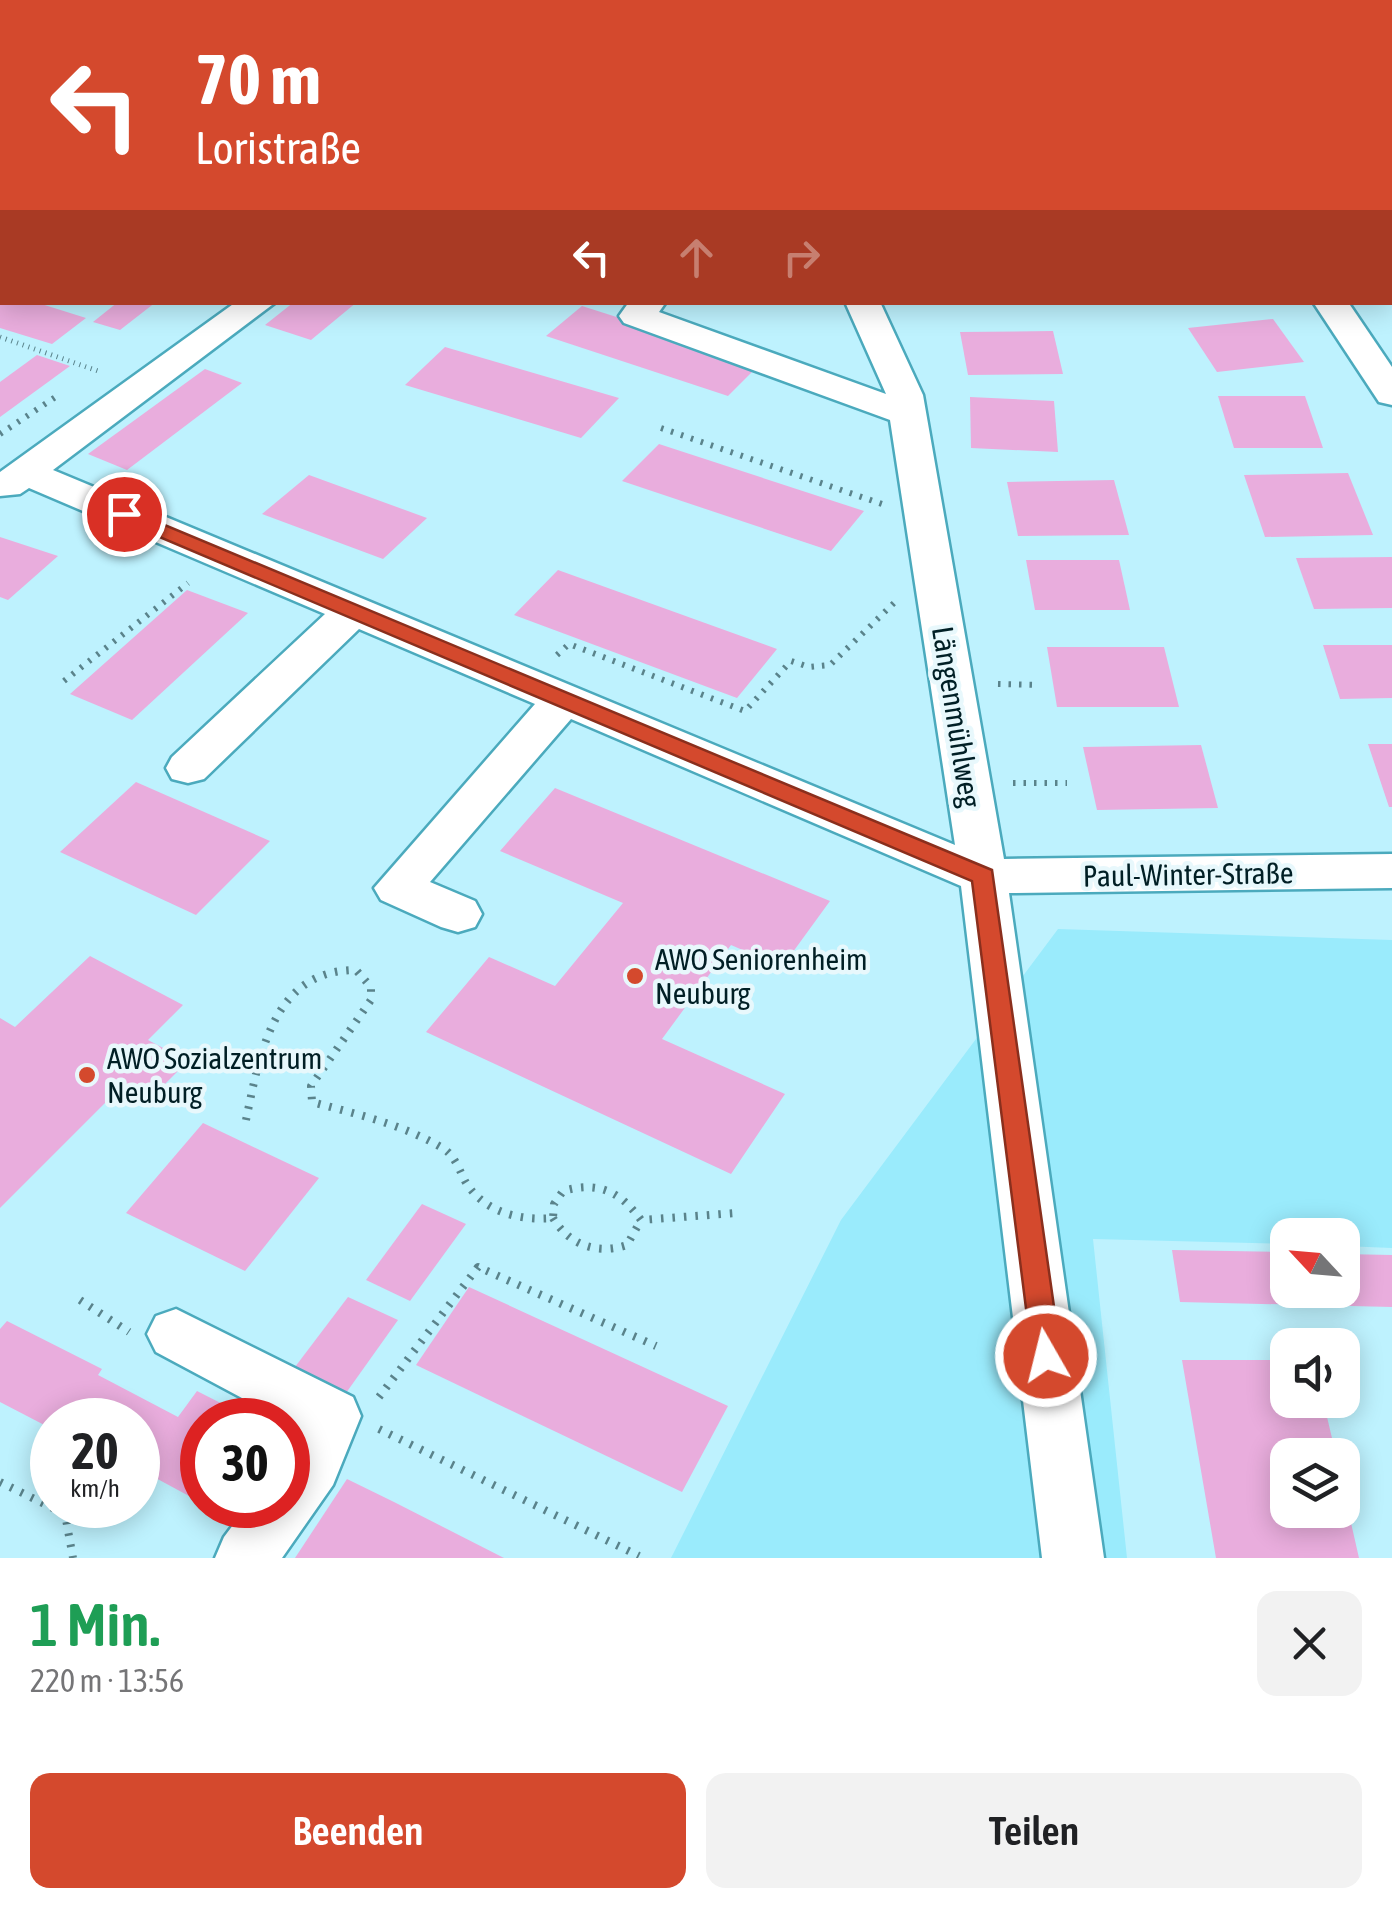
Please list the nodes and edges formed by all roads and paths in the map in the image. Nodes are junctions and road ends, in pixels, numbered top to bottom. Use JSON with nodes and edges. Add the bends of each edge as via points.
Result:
{"nodes":[{"id":1,"x":255,"y":305,"type":"edge"},
{"id":2,"x":646,"y":305,"type":"edge"},
{"id":3,"x":863,"y":305,"type":"edge"},
{"id":4,"x":1332,"y":305,"type":"edge"},
{"id":5,"x":0,"y":337,"type":"edge"},
{"id":6,"x":144,"y":386,"type":"junction"},
{"id":7,"x":1392,"y":394,"type":"edge"},
{"id":8,"x":908,"y":414,"type":"junction"},
{"id":9,"x":661,"y":428,"type":"dead end"},
{"id":10,"x":13,"y":482,"type":"edge"},
{"id":11,"x":926,"y":520,"type":"junction"},
{"id":12,"x":223,"y":556,"type":"junction"},
{"id":13,"x":933,"y":566,"type":"junction"},
{"id":14,"x":353,"y":611,"type":"junction"},
{"id":15,"x":64,"y":681,"type":"dead end"},
{"id":16,"x":546,"y":692,"type":"junction"},
{"id":17,"x":188,"y":768,"type":"dead end"},
{"id":18,"x":1392,"y":871,"type":"edge"},
{"id":19,"x":983,"y":876,"type":"junction"},
{"id":20,"x":458,"y":914,"type":"dead end"},
{"id":21,"x":246,"y":1120,"type":"dead end"},
{"id":22,"x":736,"y":1213,"type":"dead end"},
{"id":23,"x":554,"y":1218,"type":"junction"},
{"id":24,"x":641,"y":1220,"type":"junction"},
{"id":25,"x":176,"y":1334,"type":"dead end"},
{"id":26,"x":656,"y":1346,"type":"dead end"},
{"id":27,"x":298,"y":1398,"type":"edge"},
{"id":28,"x":310,"y":1404,"type":"edge"},
{"id":29,"x":373,"y":1405,"type":"dead end"},
{"id":30,"x":310,"y":1460,"type":"edge"},
{"id":31,"x":310,"y":1474,"type":"edge"},
{"id":32,"x":0,"y":1482,"type":"edge"},
{"id":33,"x":268,"y":1528,"type":"edge"},
{"id":34,"x":638,"y":1556,"type":"edge"},
{"id":35,"x":74,"y":1558,"type":"edge"},
{"id":36,"x":246,"y":1558,"type":"edge"},
{"id":37,"x":1073,"y":1558,"type":"edge"}],
"edges":[{"from":1,"to":6,"type":"street"},
{"from":2,"to":8,"type":"street","via":[[636,316]]},
{"from":3,"to":8,"type":"street","name":"Längenmühlweg"},
{"from":4,"to":7,"type":"street"},
{"from":5,"to":6,"type":"path"},
{"from":6,"to":10,"type":"street"},
{"from":8,"to":11,"type":"street","name":"Längenmühlweg"},
{"from":9,"to":11,"type":"path"},
{"from":10,"to":12,"type":"street"},
{"from":11,"to":13,"type":"street","name":"Längenmühlweg"},
{"from":12,"to":14,"type":"street"},
{"from":12,"to":15,"type":"path"},
{"from":13,"to":16,"type":"path","via":[[830,665],[791,661],[745,711],[569,644]]},
{"from":13,"to":19,"type":"street","name":"Längenmühlweg"},
{"from":14,"to":16,"type":"street"},
{"from":14,"to":17,"type":"street"},
{"from":16,"to":19,"type":"street"},
{"from":16,"to":20,"type":"street","via":[[398,888]]},
{"from":18,"to":19,"type":"street","name":"Paul-Winter-Straße"},
{"from":19,"to":37,"type":"street","name":"Längenmühlweg"},
{"from":21,"to":23,"type":"path","via":[[279,1014],[323,969],[356,970],[371,987],[371,1000],[311,1086],[312,1102],[372,1118],[448,1151],[475,1198],[494,1208],[532,1220]]},
{"from":22,"to":24,"type":"path"},
{"from":23,"to":24,"type":"path","via":[[569,1239],[601,1250],[626,1245]]},
{"from":23,"to":24,"type":"path","via":[[563,1191],[592,1185],[610,1187]]},
{"from":25,"to":27,"type":"street"},
{"from":26,"to":29,"type":"path","via":[[478,1267]]},
{"from":28,"to":30,"type":"street","via":[[332,1416]]},
{"from":31,"to":34,"type":"path","via":[[362,1420]]},
{"from":32,"to":35,"type":"path","via":[[65,1514]]},
{"from":33,"to":36,"type":"street"}]}
